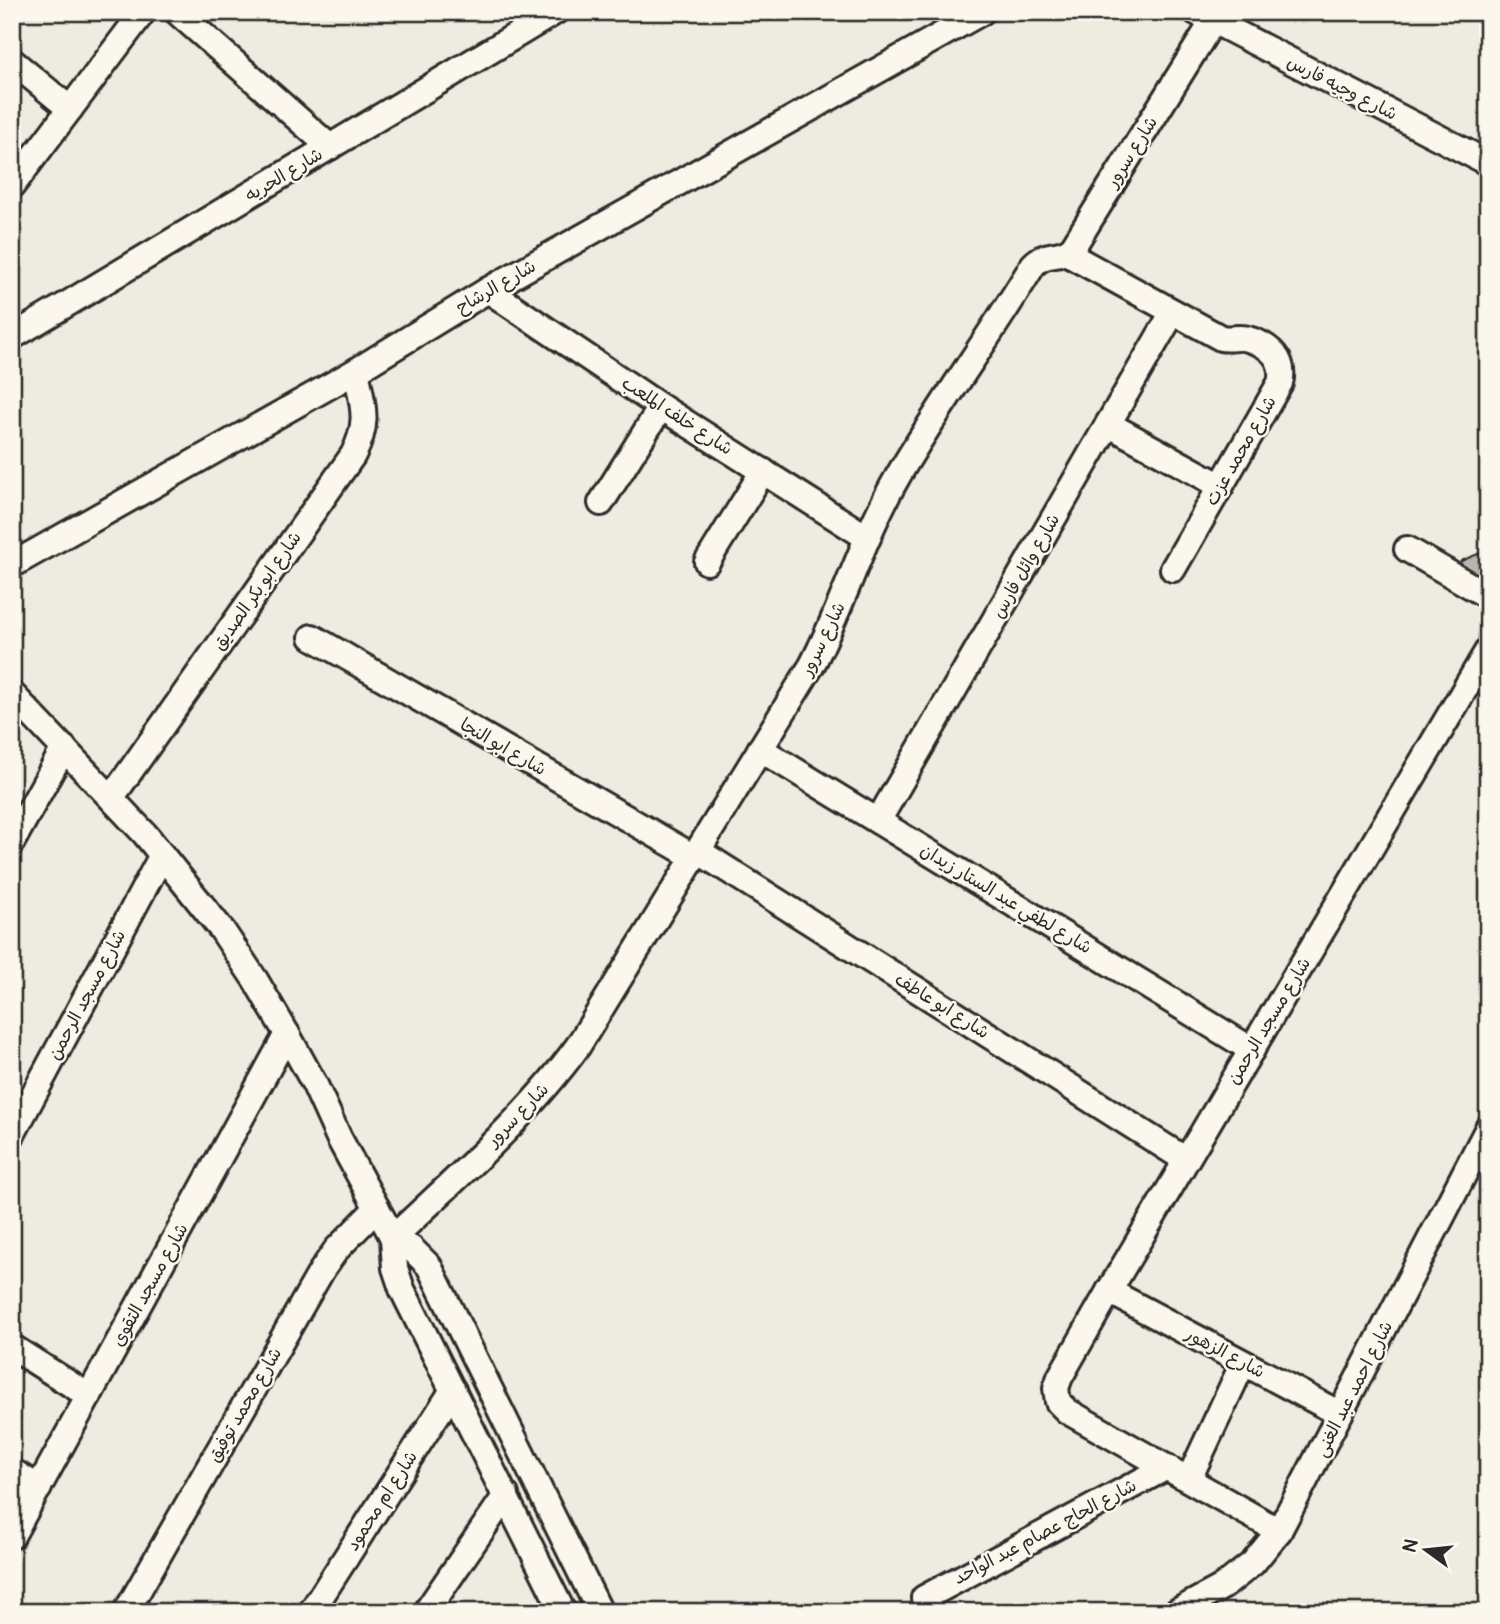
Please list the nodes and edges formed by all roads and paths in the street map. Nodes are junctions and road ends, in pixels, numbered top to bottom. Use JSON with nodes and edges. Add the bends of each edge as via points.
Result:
{"nodes":[{"id":1,"x":143,"y":12,"type":"edge"},
{"id":2,"x":177,"y":12,"type":"edge"},
{"id":3,"x":555,"y":12,"type":"edge"},
{"id":4,"x":982,"y":12,"type":"edge"},
{"id":5,"x":1205,"y":17,"type":"edge"},
{"id":6,"x":12,"y":61,"type":"edge"},
{"id":7,"x":70,"y":109,"type":"junction"},
{"id":8,"x":330,"y":147,"type":"junction"},
{"id":9,"x":1488,"y":163,"type":"edge"},
{"id":10,"x":12,"y":186,"type":"edge"},
{"id":11,"x":1066,"y":253,"type":"junction"},
{"id":12,"x":488,"y":290,"type":"junction"},
{"id":13,"x":1173,"y":312,"type":"junction"},
{"id":14,"x":12,"y":337,"type":"edge"},
{"id":15,"x":356,"y":371,"type":"junction"},
{"id":16,"x":660,"y":407,"type":"junction"},
{"id":17,"x":1108,"y":424,"type":"junction"},
{"id":18,"x":763,"y":471,"type":"junction"},
{"id":19,"x":1221,"y":486,"type":"junction"},
{"id":20,"x":601,"y":503,"type":"dead end"},
{"id":21,"x":868,"y":537,"type":"junction"},
{"id":22,"x":1407,"y":549,"type":"dead end"},
{"id":23,"x":706,"y":562,"type":"dead end"},
{"id":24,"x":12,"y":565,"type":"edge"},
{"id":25,"x":1173,"y":569,"type":"dead end"},
{"id":26,"x":1488,"y":596,"type":"edge"},
{"id":27,"x":312,"y":637,"type":"dead end"},
{"id":28,"x":1488,"y":650,"type":"edge"},
{"id":29,"x":12,"y":694,"type":"edge"},
{"id":30,"x":64,"y":748,"type":"junction"},
{"id":31,"x":761,"y":749,"type":"junction"},
{"id":32,"x":112,"y":797,"type":"junction"},
{"id":33,"x":878,"y":821,"type":"junction"},
{"id":34,"x":12,"y":842,"type":"edge"},
{"id":35,"x":696,"y":854,"type":"junction"},
{"id":36,"x":162,"y":855,"type":"junction"},
{"id":37,"x":287,"y":1034,"type":"junction"},
{"id":38,"x":1252,"y":1049,"type":"junction"},
{"id":39,"x":1488,"y":1128,"type":"edge"},
{"id":40,"x":12,"y":1135,"type":"edge"},
{"id":41,"x":1186,"y":1160,"type":"junction"},
{"id":42,"x":377,"y":1208,"type":"junction"},
{"id":43,"x":393,"y":1238,"type":"junction"},
{"id":44,"x":1109,"y":1292,"type":"junction"},
{"id":45,"x":12,"y":1348,"type":"edge"},
{"id":46,"x":1243,"y":1363,"type":"junction"},
{"id":47,"x":453,"y":1391,"type":"junction"},
{"id":48,"x":1056,"y":1395,"type":"joint"},
{"id":49,"x":89,"y":1396,"type":"junction"},
{"id":50,"x":1340,"y":1414,"type":"junction"},
{"id":51,"x":1167,"y":1467,"type":"junction"},
{"id":52,"x":12,"y":1471,"type":"edge"},
{"id":53,"x":1189,"y":1479,"type":"junction"},
{"id":54,"x":39,"y":1488,"type":"junction"},
{"id":55,"x":506,"y":1495,"type":"junction"},
{"id":56,"x":1279,"y":1531,"type":"junction"},
{"id":57,"x":12,"y":1536,"type":"edge"},
{"id":58,"x":924,"y":1598,"type":"dead end"},
{"id":59,"x":126,"y":1612,"type":"edge"},
{"id":60,"x":311,"y":1612,"type":"edge"},
{"id":61,"x":426,"y":1612,"type":"edge"},
{"id":62,"x":563,"y":1612,"type":"edge"},
{"id":63,"x":600,"y":1612,"type":"edge"},
{"id":64,"x":1176,"y":1612,"type":"edge"}],
"edges":[{"from":1,"to":7,"type":"street"},
{"from":2,"to":8,"type":"street"},
{"from":3,"to":8,"type":"street","name":"شارع الحريه"},
{"from":4,"to":12,"type":"street","name":"شارع الرشاح"},
{"from":5,"to":9,"type":"street","name":"شارع وجيه فارس"},
{"from":5,"to":11,"type":"street","name":"شارع سرور"},
{"from":6,"to":7,"type":"street"},
{"from":7,"to":10,"type":"street"},
{"from":8,"to":14,"type":"street","name":"شارع الحريه"},
{"from":11,"to":13,"type":"street","name":"شارع محمد عزت"},
{"from":11,"to":21,"type":"street","name":"شارع سرور","via":[[1041,257],[1033,265],[898,477]]},
{"from":12,"to":15,"type":"street","name":"شارع الرشاح"},
{"from":12,"to":16,"type":"street","name":"شارع خلف الملعب"},
{"from":13,"to":17,"type":"street","name":"شارع وائل فارس"},
{"from":13,"to":19,"type":"street","name":"شارع محمد عزت","via":[[1221,338],[1253,341],[1275,353],[1282,367],[1280,383]]},
{"from":15,"to":24,"type":"street","name":"شارع الرشاح"},
{"from":15,"to":32,"type":"street","name":"شارع ابو بكر الصديق","via":[[365,423],[353,454]]},
{"from":16,"to":18,"type":"street","name":"شارع خلف الملعب"},
{"from":16,"to":20,"type":"street"},
{"from":17,"to":19,"type":"street"},
{"from":17,"to":33,"type":"street","name":"شارع وائل فارس"},
{"from":18,"to":21,"type":"street","name":"شارع خلف الملعب"},
{"from":18,"to":23,"type":"street"},
{"from":19,"to":25,"type":"street","name":"شارع محمد عزت"},
{"from":21,"to":31,"type":"street","name":"شارع سرور","via":[[812,665]]},
{"from":22,"to":26,"type":"street"},
{"from":27,"to":35,"type":"street","name":"شارع ابو النجا"},
{"from":28,"to":38,"type":"street","name":"شارع مسجد الرحمن"},
{"from":29,"to":30,"type":"street"},
{"from":30,"to":32,"type":"street"},
{"from":30,"to":34,"type":"street"},
{"from":31,"to":33,"type":"street","name":"شارع لطفي عبد الستار زيدان"},
{"from":31,"to":35,"type":"street","name":"شارع سرور"},
{"from":32,"to":36,"type":"street"},
{"from":33,"to":38,"type":"street","name":"شارع لطفي عبد الستار زيدان"},
{"from":35,"to":41,"type":"street","name":"شارع ابو عاطف"},
{"from":35,"to":43,"type":"street","name":"شارع سرور","via":[[557,1076]]},
{"from":36,"to":37,"type":"street","via":[[222,930]]},
{"from":36,"to":40,"type":"street","name":"شارع مسجد الرحمن"},
{"from":37,"to":42,"type":"street"},
{"from":37,"to":49,"type":"street","name":"شارع مسجد التقوى"},
{"from":38,"to":41,"type":"street","name":"شارع مسجد الرحمن"},
{"from":39,"to":50,"type":"street","name":"شارع احمد عبد الغنى"},
{"from":41,"to":44,"type":"street","name":"شارع مسجد الرحمن"},
{"from":42,"to":43,"type":"street"},
{"from":42,"to":59,"type":"street","name":"شارع محمد توفيق","via":[[323,1270]]},
{"from":43,"to":47,"type":"street","via":[[401,1289]]},
{"from":43,"to":63,"type":"street","via":[[429,1266]]},
{"from":44,"to":46,"type":"street","name":"شارع الزهور"},
{"from":44,"to":48,"type":"street","name":"شارع مسجد الرحمن","via":[[1060,1377]]},
{"from":45,"to":49,"type":"street"},
{"from":46,"to":50,"type":"street","name":"شارع الزهور"},
{"from":46,"to":53,"type":"street"},
{"from":47,"to":55,"type":"street"},
{"from":47,"to":60,"type":"street","name":"شارع ام محمود"},
{"from":48,"to":51,"type":"street","name":"شارع الحاج عصام عبد الواحد","via":[[1068,1411]]},
{"from":49,"to":54,"type":"street","name":"شارع مسجد التقوى"},
{"from":50,"to":56,"type":"street","name":"شارع احمد عبد الغنى"},
{"from":51,"to":53,"type":"street","name":"شارع الحاج عصام عبد الواحد"},
{"from":51,"to":58,"type":"street","name":"شارع الحاج عصام عبد الواحد"},
{"from":52,"to":54,"type":"street"},
{"from":53,"to":56,"type":"street","name":"شارع الحاج عصام عبد الواحد"},
{"from":54,"to":57,"type":"street","name":"شارع مسجد التقوى"},
{"from":55,"to":61,"type":"street"},
{"from":55,"to":62,"type":"street"},
{"from":56,"to":64,"type":"street","name":"شارع احمد عبد الغنى","via":[[1253,1563],[1224,1586]]}]}
